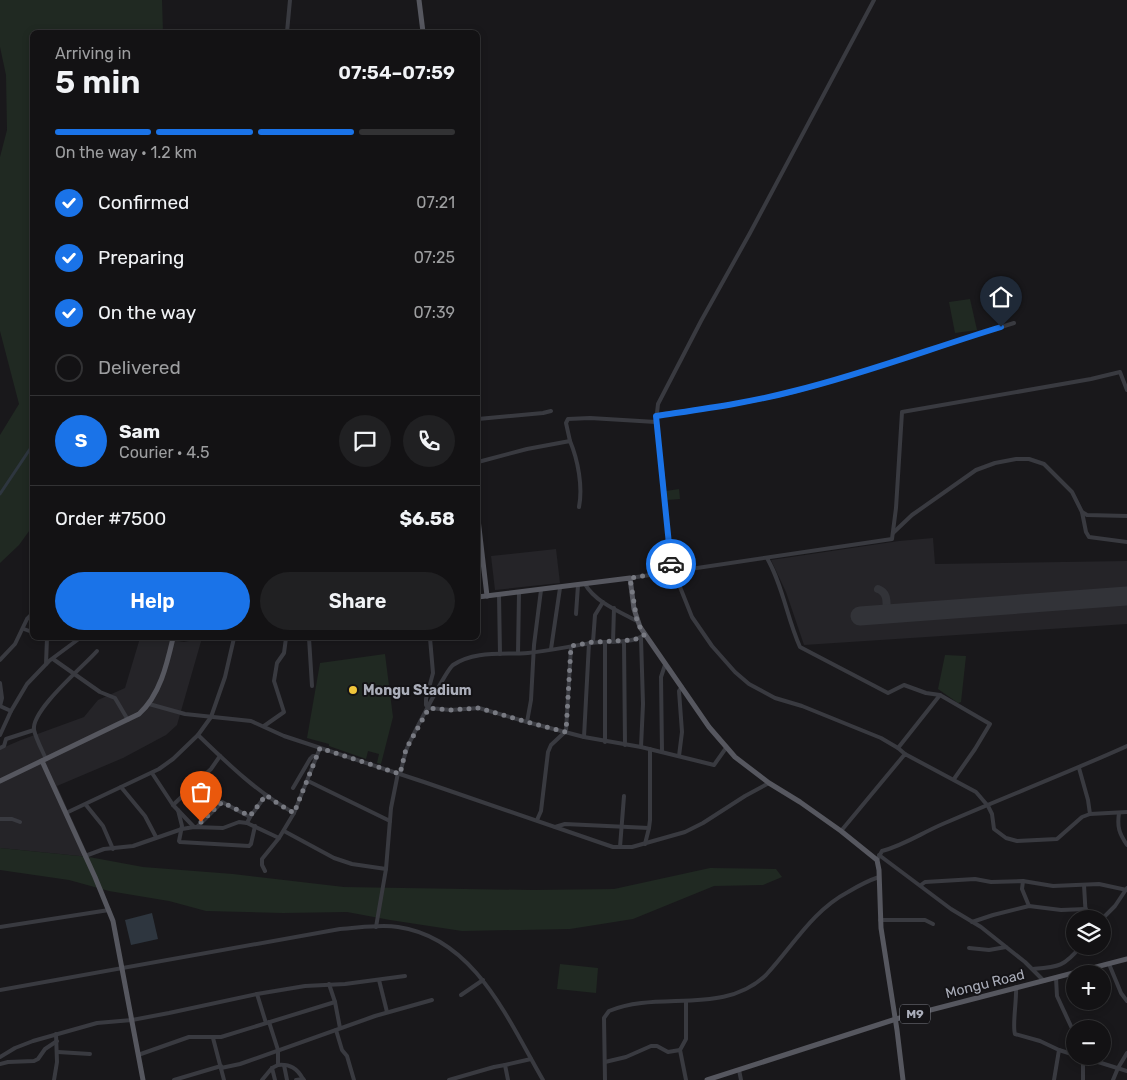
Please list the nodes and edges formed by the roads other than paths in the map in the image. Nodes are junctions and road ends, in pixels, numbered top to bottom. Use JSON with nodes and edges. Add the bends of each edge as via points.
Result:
{"nodes":[{"id":1,"x":290,"y":0,"type":"edge"},
{"id":2,"x":419,"y":0,"type":"edge"},
{"id":3,"x":874,"y":0,"type":"edge"},
{"id":4,"x":287,"y":30,"type":"edge"},
{"id":5,"x":423,"y":30,"type":"edge"},
{"id":6,"x":1014,"y":323,"type":"dead end"},
{"id":7,"x":1127,"y":390,"type":"edge"},
{"id":8,"x":551,"y":411,"type":"dead end"},
{"id":9,"x":656,"y":416,"type":"junction"},
{"id":10,"x":480,"y":419,"type":"edge"},
{"id":11,"x":656,"y":422,"type":"junction"},
{"id":12,"x":570,"y":441,"type":"junction"},
{"id":13,"x":480,"y":461,"type":"edge"},
{"id":14,"x":579,"y":507,"type":"dead end"},
{"id":15,"x":1082,"y":512,"type":"junction"},
{"id":16,"x":1127,"y":516,"type":"edge"},
{"id":17,"x":893,"y":533,"type":"junction"},
{"id":18,"x":480,"y":535,"type":"edge"},
{"id":19,"x":1127,"y":542,"type":"edge"},
{"id":20,"x":767,"y":558,"type":"junction"},
{"id":21,"x":672,"y":571,"type":"junction"},
{"id":22,"x":630,"y":578,"type":"junction"},
{"id":23,"x":586,"y":584,"type":"junction"},
{"id":24,"x":578,"y":586,"type":"junction"},
{"id":25,"x":560,"y":588,"type":"junction"},
{"id":26,"x":540,"y":590,"type":"junction"},
{"id":27,"x":519,"y":593,"type":"junction"},
{"id":28,"x":500,"y":595,"type":"junction"},
{"id":29,"x":487,"y":596,"type":"junction"},
{"id":30,"x":480,"y":597,"type":"edge"},
{"id":31,"x":603,"y":602,"type":"junction"},
{"id":32,"x":614,"y":608,"type":"junction"},
{"id":33,"x":576,"y":614,"type":"dead end"},
{"id":34,"x":30,"y":616,"type":"edge"},
{"id":35,"x":637,"y":621,"type":"junction"},
{"id":36,"x":24,"y":629,"type":"junction"},
{"id":37,"x":30,"y":631,"type":"edge"},
{"id":38,"x":642,"y":636,"type":"junction"},
{"id":39,"x":46,"y":640,"type":"edge"},
{"id":40,"x":77,"y":640,"type":"edge"},
{"id":41,"x":172,"y":640,"type":"edge"},
{"id":42,"x":234,"y":640,"type":"edge"},
{"id":43,"x":286,"y":640,"type":"edge"},
{"id":44,"x":309,"y":640,"type":"edge"},
{"id":45,"x":430,"y":640,"type":"edge"},
{"id":46,"x":624,"y":641,"type":"junction"},
{"id":47,"x":605,"y":642,"type":"junction"},
{"id":48,"x":613,"y":642,"type":"junction"},
{"id":49,"x":591,"y":643,"type":"junction"},
{"id":50,"x":571,"y":646,"type":"junction"},
{"id":51,"x":551,"y":649,"type":"junction"},
{"id":52,"x":96,"y":651,"type":"dead end"},
{"id":53,"x":533,"y":652,"type":"junction"},
{"id":54,"x":518,"y":653,"type":"junction"},
{"id":55,"x":500,"y":654,"type":"junction"},
{"id":56,"x":53,"y":658,"type":"junction"},
{"id":57,"x":0,"y":660,"type":"edge"},
{"id":58,"x":46,"y":664,"type":"junction"},
{"id":59,"x":665,"y":665,"type":"junction"},
{"id":60,"x":73,"y":674,"type":"junction"},
{"id":61,"x":0,"y":683,"type":"edge"},
{"id":62,"x":312,"y":686,"type":"dead end"},
{"id":63,"x":682,"y":686,"type":"junction"},
{"id":64,"x":940,"y":695,"type":"junction"},
{"id":65,"x":149,"y":704,"type":"junction"},
{"id":66,"x":0,"y":706,"type":"edge"},
{"id":67,"x":429,"y":708,"type":"junction"},
{"id":68,"x":11,"y":711,"type":"junction"},
{"id":69,"x":211,"y":717,"type":"junction"},
{"id":70,"x":128,"y":720,"type":"junction"},
{"id":71,"x":527,"y":722,"type":"junction"},
{"id":72,"x":264,"y":726,"type":"junction"},
{"id":73,"x":34,"y":730,"type":"junction"},
{"id":74,"x":566,"y":732,"type":"junction"},
{"id":75,"x":0,"y":735,"type":"edge"},
{"id":76,"x":198,"y":735,"type":"junction"},
{"id":77,"x":584,"y":737,"type":"junction"},
{"id":78,"x":605,"y":742,"type":"junction"},
{"id":79,"x":625,"y":745,"type":"junction"},
{"id":80,"x":1127,"y":746,"type":"edge"},
{"id":81,"x":641,"y":747,"type":"junction"},
{"id":82,"x":0,"y":748,"type":"edge"},
{"id":83,"x":320,"y":748,"type":"junction"},
{"id":84,"x":726,"y":748,"type":"junction"},
{"id":85,"x":898,"y":748,"type":"junction"},
{"id":86,"x":650,"y":749,"type":"junction"},
{"id":87,"x":662,"y":752,"type":"junction"},
{"id":88,"x":905,"y":754,"type":"junction"},
{"id":89,"x":220,"y":756,"type":"junction"},
{"id":90,"x":317,"y":756,"type":"junction"},
{"id":91,"x":679,"y":756,"type":"junction"},
{"id":92,"x":44,"y":760,"type":"junction"},
{"id":93,"x":1079,"y":768,"type":"junction"},
{"id":94,"x":152,"y":773,"type":"junction"},
{"id":95,"x":399,"y":774,"type":"junction"},
{"id":96,"x":954,"y":779,"type":"junction"},
{"id":97,"x":0,"y":781,"type":"edge"},
{"id":98,"x":308,"y":781,"type":"junction"},
{"id":99,"x":769,"y":783,"type":"junction"},
{"id":100,"x":121,"y":787,"type":"junction"},
{"id":101,"x":293,"y":788,"type":"dead end"},
{"id":102,"x":266,"y":795,"type":"junction"},
{"id":103,"x":624,"y":796,"type":"dead end"},
{"id":104,"x":173,"y":804,"type":"junction"},
{"id":105,"x":86,"y":805,"type":"junction"},
{"id":106,"x":988,"y":806,"type":"junction"},
{"id":107,"x":178,"y":810,"type":"junction"},
{"id":108,"x":1127,"y":812,"type":"edge"},
{"id":109,"x":66,"y":813,"type":"junction"},
{"id":110,"x":294,"y":813,"type":"junction"},
{"id":111,"x":1119,"y":813,"type":"junction"},
{"id":112,"x":242,"y":814,"type":"junction"},
{"id":113,"x":1090,"y":814,"type":"junction"},
{"id":114,"x":250,"y":816,"type":"junction"},
{"id":115,"x":0,"y":818,"type":"edge"},
{"id":116,"x":537,"y":820,"type":"junction"},
{"id":117,"x":390,"y":821,"type":"junction"},
{"id":118,"x":20,"y":822,"type":"dead end"},
{"id":119,"x":239,"y":822,"type":"junction"},
{"id":120,"x":247,"y":823,"type":"junction"},
{"id":121,"x":255,"y":826,"type":"junction"},
{"id":122,"x":195,"y":827,"type":"junction"},
{"id":123,"x":555,"y":827,"type":"junction"},
{"id":124,"x":620,"y":828,"type":"junction"},
{"id":125,"x":649,"y":828,"type":"junction"},
{"id":126,"x":182,"y":829,"type":"junction"},
{"id":127,"x":284,"y":831,"type":"junction"},
{"id":128,"x":841,"y":831,"type":"junction"},
{"id":129,"x":156,"y":837,"type":"junction"},
{"id":130,"x":279,"y":838,"type":"junction"},
{"id":131,"x":644,"y":844,"type":"junction"},
{"id":132,"x":1127,"y":844,"type":"edge"},
{"id":133,"x":620,"y":847,"type":"junction"},
{"id":134,"x":113,"y":849,"type":"junction"},
{"id":135,"x":85,"y":856,"type":"junction"},
{"id":136,"x":878,"y":858,"type":"junction"},
{"id":137,"x":386,"y":869,"type":"junction"},
{"id":138,"x":264,"y":871,"type":"dead end"},
{"id":139,"x":879,"y":877,"type":"junction"},
{"id":140,"x":1023,"y":881,"type":"junction"},
{"id":141,"x":920,"y":885,"type":"junction"},
{"id":142,"x":1084,"y":885,"type":"junction"},
{"id":143,"x":1127,"y":889,"type":"edge"},
{"id":144,"x":1028,"y":906,"type":"junction"},
{"id":145,"x":1086,"y":909,"type":"joint"},
{"id":146,"x":109,"y":910,"type":"junction"},
{"id":147,"x":1111,"y":910,"type":"edge"},
{"id":148,"x":880,"y":920,"type":"junction"},
{"id":149,"x":972,"y":922,"type":"junction"},
{"id":150,"x":933,"y":924,"type":"dead end"},
{"id":151,"x":0,"y":927,"type":"edge"},
{"id":152,"x":376,"y":927,"type":"junction"},
{"id":153,"x":1006,"y":947,"type":"junction"},
{"id":154,"x":969,"y":948,"type":"dead end"},
{"id":155,"x":1074,"y":955,"type":"edge"},
{"id":156,"x":1127,"y":959,"type":"edge"},
{"id":157,"x":1109,"y":964,"type":"junction"},
{"id":158,"x":122,"y":968,"type":"junction"},
{"id":159,"x":1033,"y":969,"type":"junction"},
{"id":160,"x":405,"y":976,"type":"dead end"},
{"id":161,"x":1056,"y":978,"type":"junction"},
{"id":162,"x":379,"y":980,"type":"junction"},
{"id":163,"x":483,"y":980,"type":"junction"},
{"id":164,"x":1044,"y":981,"type":"junction"},
{"id":165,"x":329,"y":984,"type":"junction"},
{"id":166,"x":1016,"y":987,"type":"junction"},
{"id":167,"x":0,"y":990,"type":"edge"},
{"id":168,"x":1121,"y":993,"type":"junction"},
{"id":169,"x":257,"y":994,"type":"junction"},
{"id":170,"x":1127,"y":994,"type":"edge"},
{"id":171,"x":461,"y":995,"type":"dead end"},
{"id":172,"x":432,"y":1000,"type":"dead end"},
{"id":173,"x":686,"y":1001,"type":"junction"},
{"id":174,"x":1127,"y":1001,"type":"edge"},
{"id":175,"x":335,"y":1002,"type":"junction"},
{"id":176,"x":388,"y":1012,"type":"junction"},
{"id":177,"x":896,"y":1019,"type":"junction"},
{"id":178,"x":132,"y":1020,"type":"junction"},
{"id":179,"x":1068,"y":1020,"type":"edge"},
{"id":180,"x":267,"y":1023,"type":"junction"},
{"id":181,"x":338,"y":1029,"type":"junction"},
{"id":182,"x":56,"y":1034,"type":"junction"},
{"id":183,"x":213,"y":1038,"type":"junction"},
{"id":184,"x":57,"y":1041,"type":"junction"},
{"id":185,"x":278,"y":1050,"type":"junction"},
{"id":186,"x":680,"y":1050,"type":"junction"},
{"id":187,"x":1059,"y":1050,"type":"junction"},
{"id":188,"x":58,"y":1052,"type":"junction"},
{"id":189,"x":1066,"y":1052,"type":"edge"},
{"id":190,"x":1127,"y":1053,"type":"edge"},
{"id":191,"x":90,"y":1054,"type":"dead end"},
{"id":192,"x":138,"y":1055,"type":"junction"},
{"id":193,"x":0,"y":1057,"type":"edge"},
{"id":194,"x":531,"y":1059,"type":"junction"},
{"id":195,"x":605,"y":1062,"type":"junction"},
{"id":196,"x":0,"y":1064,"type":"edge"},
{"id":197,"x":278,"y":1065,"type":"junction"},
{"id":198,"x":284,"y":1065,"type":"junction"},
{"id":199,"x":505,"y":1065,"type":"junction"},
{"id":200,"x":1082,"y":1065,"type":"edge"},
{"id":201,"x":1108,"y":1065,"type":"edge"},
{"id":202,"x":221,"y":1067,"type":"junction"},
{"id":203,"x":272,"y":1068,"type":"junction"},
{"id":204,"x":1118,"y":1068,"type":"junction"},
{"id":205,"x":739,"y":1070,"type":"junction"},
{"id":206,"x":1127,"y":1071,"type":"edge"},
{"id":207,"x":303,"y":1079,"type":"edge"},
{"id":208,"x":54,"y":1080,"type":"edge"},
{"id":209,"x":143,"y":1080,"type":"edge"},
{"id":210,"x":174,"y":1080,"type":"edge"},
{"id":211,"x":224,"y":1080,"type":"edge"},
{"id":212,"x":262,"y":1080,"type":"edge"},
{"id":213,"x":275,"y":1080,"type":"edge"},
{"id":214,"x":287,"y":1080,"type":"edge"},
{"id":215,"x":296,"y":1080,"type":"edge"},
{"id":216,"x":354,"y":1080,"type":"edge"},
{"id":217,"x":449,"y":1080,"type":"edge"},
{"id":218,"x":508,"y":1080,"type":"edge"},
{"id":219,"x":543,"y":1080,"type":"edge"},
{"id":220,"x":605,"y":1080,"type":"edge"},
{"id":221,"x":686,"y":1080,"type":"edge"},
{"id":222,"x":707,"y":1080,"type":"edge"},
{"id":223,"x":741,"y":1080,"type":"edge"},
{"id":224,"x":903,"y":1080,"type":"edge"},
{"id":225,"x":1054,"y":1080,"type":"edge"},
{"id":226,"x":1083,"y":1080,"type":"edge"},
{"id":227,"x":1113,"y":1080,"type":"edge"}],
"edges":[{"from":1,"to":4,"type":"street"},
{"from":2,"to":5,"type":"main road"},
{"from":3,"to":9,"type":"street","via":[[701,320],[658,404]]},
{"from":6,"to":9,"type":"street","via":[[796,391]]},
{"from":7,"to":17,"type":"street","via":[[1120,372],[902,412]]},
{"from":8,"to":10,"type":"street"},
{"from":9,"to":11,"type":"street"},
{"from":11,"to":12,"type":"street","via":[[568,419]]},
{"from":11,"to":21,"type":"street"},
{"from":12,"to":13,"type":"street","via":[[527,448]]},
{"from":12,"to":14,"type":"street","via":[[579,481]]},
{"from":15,"to":16,"type":"street"},
{"from":15,"to":17,"type":"street","via":[[1072,492],[1044,464],[1016,459],[976,470],[912,515]]},
{"from":15,"to":19,"type":"street","via":[[1089,537]]},
{"from":17,"to":20,"type":"street","via":[[892,539]]},
{"from":18,"to":29,"type":"main road"},
{"from":20,"to":21,"type":"street"},
{"from":20,"to":64,"type":"street","via":[[800,647],[888,693],[904,685]]},
{"from":21,"to":22,"type":"street"},
{"from":21,"to":85,"type":"street","via":[[692,617],[712,646],[749,684],[775,698],[881,738]]},
{"from":22,"to":23,"type":"main road"},
{"from":22,"to":35,"type":"main road"},
{"from":23,"to":24,"type":"main road"},
{"from":23,"to":31,"type":"street"},
{"from":24,"to":25,"type":"main road"},
{"from":24,"to":33,"type":"street"},
{"from":25,"to":26,"type":"main road"},
{"from":25,"to":51,"type":"street"},
{"from":26,"to":27,"type":"main road"},
{"from":26,"to":53,"type":"street"},
{"from":27,"to":28,"type":"main road"},
{"from":27,"to":54,"type":"street"},
{"from":28,"to":29,"type":"main road"},
{"from":28,"to":55,"type":"street"},
{"from":29,"to":30,"type":"main road"},
{"from":31,"to":32,"type":"street"},
{"from":31,"to":49,"type":"street","via":[[595,615]]},
{"from":32,"to":35,"type":"street"},
{"from":32,"to":48,"type":"street"},
{"from":34,"to":36,"type":"street"},
{"from":35,"to":38,"type":"main road"},
{"from":36,"to":37,"type":"street"},
{"from":36,"to":57,"type":"street","via":[[16,644]]},
{"from":38,"to":46,"type":"street"},
{"from":38,"to":59,"type":"main road"},
{"from":38,"to":81,"type":"street"},
{"from":39,"to":58,"type":"street"},
{"from":40,"to":56,"type":"street"},
{"from":41,"to":65,"type":"main road","via":[[162,678]]},
{"from":42,"to":69,"type":"street"},
{"from":43,"to":72,"type":"street","via":[[274,681],[284,712]]},
{"from":44,"to":62,"type":"street"},
{"from":45,"to":67,"type":"street","via":[[434,673],[426,698]]},
{"from":46,"to":48,"type":"street"},
{"from":46,"to":79,"type":"street"},
{"from":47,"to":48,"type":"street"},
{"from":47,"to":49,"type":"street"},
{"from":47,"to":78,"type":"street"},
{"from":49,"to":50,"type":"street"},
{"from":49,"to":77,"type":"street"},
{"from":50,"to":51,"type":"street"},
{"from":50,"to":74,"type":"street"},
{"from":51,"to":53,"type":"street"},
{"from":52,"to":60,"type":"street"},
{"from":53,"to":54,"type":"street"},
{"from":53,"to":71,"type":"street"},
{"from":54,"to":55,"type":"street"},
{"from":55,"to":67,"type":"street","via":[[469,658],[454,665]]},
{"from":56,"to":58,"type":"street"},
{"from":56,"to":60,"type":"street"},
{"from":58,"to":68,"type":"street","via":[[27,684]]},
{"from":59,"to":63,"type":"main road"},
{"from":59,"to":87,"type":"street","via":[[661,677]]},
{"from":60,"to":70,"type":"street","via":[[100,692],[116,698]]},
{"from":60,"to":73,"type":"street","via":[[47,703],[36,720]]},
{"from":61,"to":66,"type":"street"},
{"from":63,"to":84,"type":"main road"},
{"from":63,"to":91,"type":"street"},
{"from":64,"to":85,"type":"street"},
{"from":64,"to":96,"type":"street","via":[[990,724]]},
{"from":65,"to":69,"type":"street"},
{"from":65,"to":70,"type":"main road"},
{"from":66,"to":68,"type":"street"},
{"from":67,"to":71,"type":"street","via":[[479,708]]},
{"from":67,"to":95,"type":"street","via":[[406,749]]},
{"from":68,"to":75,"type":"street"},
{"from":69,"to":72,"type":"street","via":[[238,719]]},
{"from":69,"to":76,"type":"street"},
{"from":70,"to":92,"type":"main road"},
{"from":71,"to":74,"type":"street"},
{"from":72,"to":83,"type":"street"},
{"from":73,"to":82,"type":"street","via":[[6,739]]},
{"from":73,"to":92,"type":"street"},
{"from":74,"to":77,"type":"street"},
{"from":74,"to":116,"type":"street","via":[[548,752],[541,811]]},
{"from":76,"to":89,"type":"street"},
{"from":76,"to":94,"type":"street","via":[[173,759]]},
{"from":77,"to":78,"type":"street"},
{"from":78,"to":79,"type":"street"},
{"from":79,"to":81,"type":"street"},
{"from":80,"to":93,"type":"street"},
{"from":81,"to":86,"type":"street"},
{"from":83,"to":90,"type":"street"},
{"from":83,"to":95,"type":"street"},
{"from":84,"to":91,"type":"street","via":[[714,766]]},
{"from":84,"to":99,"type":"main road"},
{"from":85,"to":88,"type":"street"},
{"from":86,"to":87,"type":"street"},
{"from":86,"to":125,"type":"street"},
{"from":87,"to":91,"type":"street"},
{"from":88,"to":96,"type":"street"},
{"from":88,"to":128,"type":"street"},
{"from":89,"to":102,"type":"street"},
{"from":89,"to":104,"type":"street","via":[[211,769]]},
{"from":90,"to":98,"type":"street"},
{"from":90,"to":101,"type":"street","via":[[310,759]]},
{"from":92,"to":97,"type":"main road"},
{"from":92,"to":109,"type":"main road"},
{"from":93,"to":106,"type":"street"},
{"from":93,"to":113,"type":"street"},
{"from":94,"to":100,"type":"street"},
{"from":94,"to":104,"type":"street"},
{"from":95,"to":116,"type":"street"},
{"from":95,"to":117,"type":"street"},
{"from":96,"to":106,"type":"street","via":[[976,792]]},
{"from":98,"to":110,"type":"street"},
{"from":98,"to":117,"type":"street"},
{"from":99,"to":128,"type":"main road"},
{"from":99,"to":131,"type":"street","via":[[695,827]]},
{"from":100,"to":105,"type":"street"},
{"from":100,"to":129,"type":"street","via":[[145,816]]},
{"from":102,"to":110,"type":"street"},
{"from":102,"to":114,"type":"street"},
{"from":103,"to":124,"type":"street"},
{"from":104,"to":107,"type":"street"},
{"from":105,"to":109,"type":"street"},
{"from":105,"to":134,"type":"street","via":[[103,826]]},
{"from":106,"to":113,"type":"street","via":[[994,829],[1002,836],[1017,841],[1057,839]]},
{"from":106,"to":136,"type":"street","via":[[882,851]]},
{"from":107,"to":122,"type":"street"},
{"from":107,"to":126,"type":"street"},
{"from":108,"to":111,"type":"street"},
{"from":109,"to":135,"type":"main road"},
{"from":110,"to":127,"type":"street"},
{"from":111,"to":113,"type":"street"},
{"from":111,"to":132,"type":"street","via":[[1117,827]]},
{"from":112,"to":114,"type":"street"},
{"from":112,"to":119,"type":"street"},
{"from":112,"to":122,"type":"street","via":[[222,802]]},
{"from":114,"to":120,"type":"street"},
{"from":115,"to":118,"type":"street"},
{"from":116,"to":123,"type":"street"},
{"from":117,"to":137,"type":"street"},
{"from":119,"to":120,"type":"street"},
{"from":119,"to":122,"type":"street","via":[[223,828]]},
{"from":120,"to":121,"type":"street"},
{"from":121,"to":126,"type":"street","via":[[251,844],[245,846],[179,842]]},
{"from":121,"to":130,"type":"street"},
{"from":122,"to":126,"type":"street"},
{"from":123,"to":124,"type":"street","via":[[565,824]]},
{"from":123,"to":133,"type":"street","via":[[605,846]]},
{"from":124,"to":125,"type":"street"},
{"from":124,"to":133,"type":"street"},
{"from":125,"to":131,"type":"street"},
{"from":126,"to":129,"type":"street"},
{"from":127,"to":130,"type":"street"},
{"from":127,"to":137,"type":"street","via":[[334,858]]},
{"from":128,"to":136,"type":"main road"},
{"from":129,"to":134,"type":"street"},
{"from":130,"to":138,"type":"street","via":[[262,859]]},
{"from":131,"to":133,"type":"street"},
{"from":134,"to":135,"type":"street"},
{"from":135,"to":146,"type":"main road"},
{"from":136,"to":139,"type":"main road"},
{"from":136,"to":141,"type":"street"},
{"from":137,"to":152,"type":"street"},
{"from":139,"to":148,"type":"main road"},
{"from":139,"to":173,"type":"street","via":[[838,896],[821,909],[761,980],[736,993]]},
{"from":140,"to":141,"type":"street","via":[[966,880]]},
{"from":140,"to":142,"type":"street","via":[[1053,886]]},
{"from":140,"to":144,"type":"street","via":[[1022,889]]},
{"from":141,"to":149,"type":"street"},
{"from":142,"to":143,"type":"street"},
{"from":142,"to":145,"type":"street"},
{"from":143,"to":147,"type":"street"},
{"from":144,"to":145,"type":"street"},
{"from":144,"to":149,"type":"street"},
{"from":146,"to":151,"type":"street"},
{"from":146,"to":158,"type":"main road"},
{"from":148,"to":150,"type":"street","via":[[925,920]]},
{"from":148,"to":177,"type":"main road"},
{"from":149,"to":153,"type":"street"},
{"from":152,"to":158,"type":"street","via":[[331,930]]},
{"from":152,"to":163,"type":"street","via":[[396,927],[428,935],[444,944]]},
{"from":153,"to":154,"type":"street","via":[[989,950]]},
{"from":153,"to":159,"type":"street"},
{"from":155,"to":159,"type":"street","via":[[1062,965]]},
{"from":156,"to":157,"type":"main road","name":"Mongu Road","number":"M9"},
{"from":157,"to":161,"type":"main road","name":"Mongu Road","number":"M9"},
{"from":157,"to":168,"type":"street"},
{"from":158,"to":167,"type":"street"},
{"from":158,"to":178,"type":"main road"},
{"from":159,"to":164,"type":"street"},
{"from":160,"to":162,"type":"street"},
{"from":161,"to":164,"type":"main road","name":"Mongu Road","number":"M9"},
{"from":161,"to":179,"type":"street","via":[[1057,996]]},
{"from":162,"to":165,"type":"street"},
{"from":162,"to":176,"type":"street"},
{"from":163,"to":171,"type":"street"},
{"from":163,"to":194,"type":"street"},
{"from":164,"to":166,"type":"main road","name":"Mongu Road","number":"M9"},
{"from":165,"to":169,"type":"street"},
{"from":165,"to":175,"type":"street"},
{"from":166,"to":177,"type":"main road","name":"Mongu Road","number":"M9"},
{"from":166,"to":187,"type":"street","via":[[1015,1034]]},
{"from":168,"to":170,"type":"street"},
{"from":168,"to":174,"type":"street"},
{"from":169,"to":178,"type":"street"},
{"from":169,"to":180,"type":"street"},
{"from":172,"to":176,"type":"street"},
{"from":173,"to":186,"type":"street","via":[[686,1039]]},
{"from":173,"to":195,"type":"street","via":[[648,1002],[609,1011],[604,1018]]},
{"from":175,"to":180,"type":"street"},
{"from":175,"to":181,"type":"street"},
{"from":176,"to":181,"type":"street"},
{"from":177,"to":205,"type":"main road","name":"Mongu Road","number":"M9"},
{"from":177,"to":224,"type":"main road"},
{"from":178,"to":182,"type":"street","via":[[97,1023]]},
{"from":178,"to":192,"type":"main road"},
{"from":180,"to":183,"type":"street"},
{"from":180,"to":185,"type":"street"},
{"from":181,"to":185,"type":"street"},
{"from":181,"to":216,"type":"street"},
{"from":182,"to":184,"type":"street"},
{"from":182,"to":193,"type":"street","via":[[23,1044]]},
{"from":183,"to":192,"type":"street","via":[[189,1038]]},
{"from":183,"to":202,"type":"street"},
{"from":184,"to":188,"type":"street"},
{"from":184,"to":196,"type":"street","via":[[37,1060]]},
{"from":185,"to":197,"type":"street"},
{"from":185,"to":202,"type":"street","via":[[240,1064]]},
{"from":186,"to":195,"type":"street","via":[[668,1052],[651,1046]]},
{"from":186,"to":221,"type":"street"},
{"from":187,"to":189,"type":"street"},
{"from":187,"to":225,"type":"street"},
{"from":188,"to":191,"type":"street"},
{"from":188,"to":208,"type":"street"},
{"from":190,"to":204,"type":"street"},
{"from":192,"to":209,"type":"main road"},
{"from":194,"to":199,"type":"street"},
{"from":194,"to":219,"type":"street"},
{"from":195,"to":220,"type":"street"},
{"from":197,"to":198,"type":"street"},
{"from":197,"to":203,"type":"street"},
{"from":198,"to":207,"type":"street","via":[[294,1068]]},
{"from":198,"to":214,"type":"street"},
{"from":199,"to":217,"type":"street"},
{"from":199,"to":218,"type":"street"},
{"from":200,"to":226,"type":"street"},
{"from":201,"to":204,"type":"street"},
{"from":202,"to":210,"type":"street"},
{"from":202,"to":211,"type":"street"},
{"from":203,"to":212,"type":"street"},
{"from":203,"to":213,"type":"street"},
{"from":204,"to":206,"type":"street"},
{"from":204,"to":227,"type":"street"},
{"from":205,"to":222,"type":"main road","name":"Mongu Road","number":"M9"},
{"from":205,"to":223,"type":"street"},
{"from":207,"to":215,"type":"street"}]}
